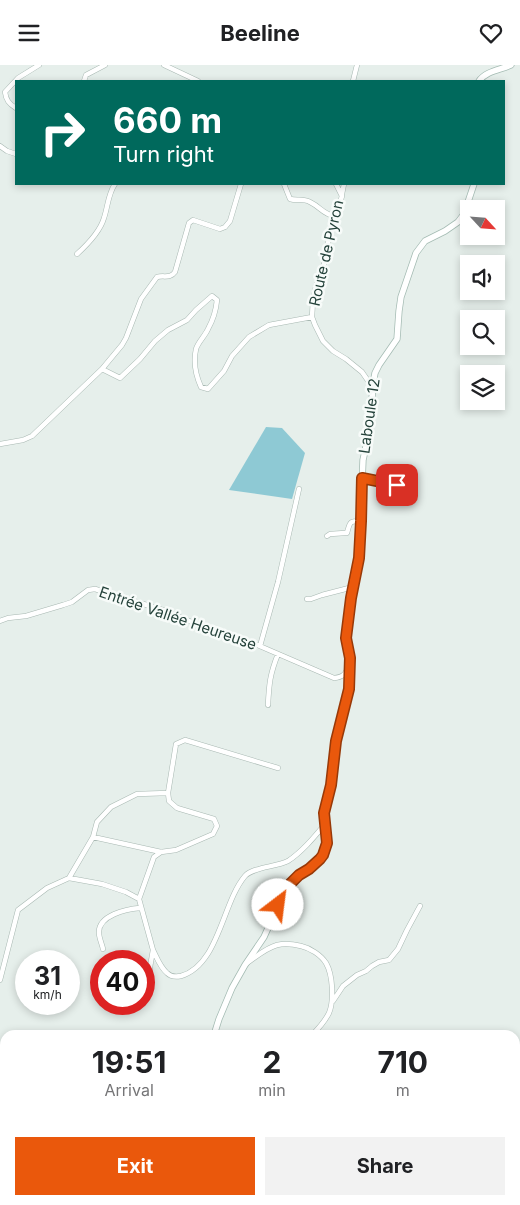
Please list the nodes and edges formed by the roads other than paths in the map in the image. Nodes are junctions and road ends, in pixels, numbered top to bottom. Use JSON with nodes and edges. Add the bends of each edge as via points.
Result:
{"nodes":[{"id":1,"x":39,"y":65,"type":"edge"},
{"id":2,"x":105,"y":65,"type":"edge"},
{"id":3,"x":164,"y":65,"type":"edge"},
{"id":4,"x":357,"y":65,"type":"edge"},
{"id":5,"x":511,"y":65,"type":"edge"},
{"id":6,"x":16,"y":80,"type":"edge"},
{"id":7,"x":84,"y":80,"type":"edge"},
{"id":8,"x":196,"y":80,"type":"edge"},
{"id":9,"x":353,"y":80,"type":"edge"},
{"id":10,"x":480,"y":80,"type":"edge"},
{"id":11,"x":15,"y":81,"type":"edge"},
{"id":12,"x":15,"y":108,"type":"edge"},
{"id":13,"x":0,"y":146,"type":"edge"},
{"id":14,"x":15,"y":154,"type":"edge"},
{"id":15,"x":114,"y":185,"type":"edge"},
{"id":16,"x":241,"y":185,"type":"edge"},
{"id":17,"x":284,"y":185,"type":"edge"},
{"id":18,"x":337,"y":185,"type":"edge"},
{"id":19,"x":344,"y":185,"type":"edge"},
{"id":20,"x":474,"y":185,"type":"edge"},
{"id":21,"x":342,"y":195,"type":"junction"},
{"id":22,"x":336,"y":217,"type":"junction"},
{"id":23,"x":77,"y":254,"type":"dead end"},
{"id":24,"x":312,"y":317,"type":"junction"},
{"id":25,"x":102,"y":369,"type":"junction"},
{"id":26,"x":375,"y":373,"type":"junction"},
{"id":27,"x":365,"y":375,"type":"junction"},
{"id":28,"x":372,"y":387,"type":"junction"},
{"id":29,"x":0,"y":444,"type":"edge"},
{"id":30,"x":362,"y":478,"type":"junction"},
{"id":31,"x":411,"y":488,"type":"dead end"},
{"id":32,"x":299,"y":489,"type":"dead end"},
{"id":33,"x":361,"y":521,"type":"junction"},
{"id":34,"x":327,"y":535,"type":"dead end"},
{"id":35,"x":353,"y":587,"type":"junction"},
{"id":36,"x":307,"y":599,"type":"dead end"},
{"id":37,"x":0,"y":621,"type":"edge"},
{"id":38,"x":260,"y":646,"type":"junction"},
{"id":39,"x":278,"y":654,"type":"junction"},
{"id":40,"x":350,"y":664,"type":"junction"},
{"id":41,"x":268,"y":705,"type":"dead end"},
{"id":42,"x":278,"y":767,"type":"dead end"},
{"id":43,"x":168,"y":793,"type":"junction"},
{"id":44,"x":326,"y":823,"type":"junction"},
{"id":45,"x":93,"y":837,"type":"junction"},
{"id":46,"x":161,"y":852,"type":"junction"},
{"id":47,"x":70,"y":878,"type":"junction"},
{"id":48,"x":139,"y":899,"type":"junction"},
{"id":49,"x":420,"y":906,"type":"dead end"},
{"id":50,"x":140,"y":908,"type":"junction"},
{"id":51,"x":103,"y":949,"type":"dead end"},
{"id":52,"x":153,"y":950,"type":"edge"},
{"id":53,"x":155,"y":954,"type":"edge"},
{"id":54,"x":245,"y":965,"type":"junction"},
{"id":55,"x":0,"y":980,"type":"edge"},
{"id":56,"x":332,"y":1002,"type":"junction"},
{"id":57,"x":216,"y":1030,"type":"edge"},
{"id":58,"x":316,"y":1030,"type":"edge"}],
"edges":[{"from":1,"to":6,"type":"street"},
{"from":2,"to":7,"type":"street","via":[[86,75]]},
{"from":3,"to":8,"type":"street"},
{"from":4,"to":9,"type":"street"},
{"from":5,"to":10,"type":"street"},
{"from":11,"to":12,"type":"street","via":[[5,92],[6,99]]},
{"from":13,"to":14,"type":"street"},
{"from":15,"to":23,"type":"street","via":[[104,220],[89,243]]},
{"from":16,"to":25,"type":"street","via":[[230,221],[225,227],[220,229],[193,220],[189,223],[175,272],[172,276],[157,277],[141,299],[122,345]]},
{"from":17,"to":22,"type":"street","via":[[290,199],[310,201],[326,214]]},
{"from":18,"to":21,"type":"street","name":"Route de Pyron"},
{"from":19,"to":21,"type":"street"},
{"from":20,"to":26,"type":"street","name":"Laboule 12","via":[[458,222],[425,241],[416,253],[401,297],[397,339]]},
{"from":21,"to":22,"type":"street","name":"Route de Pyron"},
{"from":22,"to":24,"type":"street","name":"Route de Pyron","via":[[316,286]]},
{"from":24,"to":25,"type":"street","via":[[269,325],[249,337],[208,389],[201,387],[196,374],[196,348],[216,312],[217,300],[212,296],[187,320],[168,330],[120,378]]},
{"from":24,"to":27,"type":"street","name":"Route de Pyron","via":[[323,341],[332,351]]},
{"from":25,"to":29,"type":"street","via":[[32,436]]},
{"from":26,"to":27,"type":"street"},
{"from":26,"to":28,"type":"street","name":"Laboule 12"},
{"from":27,"to":28,"type":"street","name":"Route de Pyron"},
{"from":28,"to":30,"type":"street","name":"Laboule 12"},
{"from":30,"to":31,"type":"street"},
{"from":30,"to":33,"type":"street","name":"Laboule 12"},
{"from":32,"to":38,"type":"street"},
{"from":33,"to":34,"type":"street","via":[[352,521],[346,533]]},
{"from":33,"to":35,"type":"street","name":"Laboule 12"},
{"from":35,"to":36,"type":"street"},
{"from":35,"to":40,"type":"street","name":"Laboule 12","via":[[346,638]]},
{"from":37,"to":38,"type":"street","name":"Entrée Vallée Heureuse","via":[[72,602],[88,589],[95,589]]},
{"from":38,"to":39,"type":"street","name":"Entrée Vallée Heureuse"},
{"from":39,"to":40,"type":"street","name":"Entrée Vallée Heureuse","via":[[334,678],[345,674]]},
{"from":39,"to":41,"type":"street","via":[[269,681]]},
{"from":40,"to":44,"type":"street","name":"Laboule 12","via":[[349,689],[324,813]]},
{"from":42,"to":43,"type":"street","via":[[185,741],[176,745]]},
{"from":43,"to":45,"type":"street","via":[[137,794],[111,807],[97,822]]},
{"from":43,"to":46,"type":"street","via":[[169,801],[177,808],[214,819],[217,826],[213,834],[176,850]]},
{"from":44,"to":53,"type":"street","via":[[306,847],[287,861],[253,870],[245,876],[226,910],[212,946],[192,970],[178,977],[170,975]]},
{"from":44,"to":54,"type":"street","name":"Laboule 12","via":[[327,843],[323,855],[286,890],[264,937]]},
{"from":45,"to":46,"type":"street"},
{"from":45,"to":47,"type":"street"},
{"from":46,"to":48,"type":"street","via":[[154,857]]},
{"from":47,"to":48,"type":"street","via":[[102,884]]},
{"from":47,"to":55,"type":"street","via":[[47,887],[18,910]]},
{"from":48,"to":50,"type":"street"},
{"from":49,"to":56,"type":"street","via":[[389,960],[372,965],[357,975],[343,986]]},
{"from":50,"to":51,"type":"street","via":[[113,914],[106,919],[98,932]]},
{"from":50,"to":52,"type":"street"},
{"from":54,"to":56,"type":"street","via":[[278,945],[306,947],[326,963]]},
{"from":54,"to":57,"type":"street","name":"Laboule 12"},
{"from":56,"to":58,"type":"street"}]}
